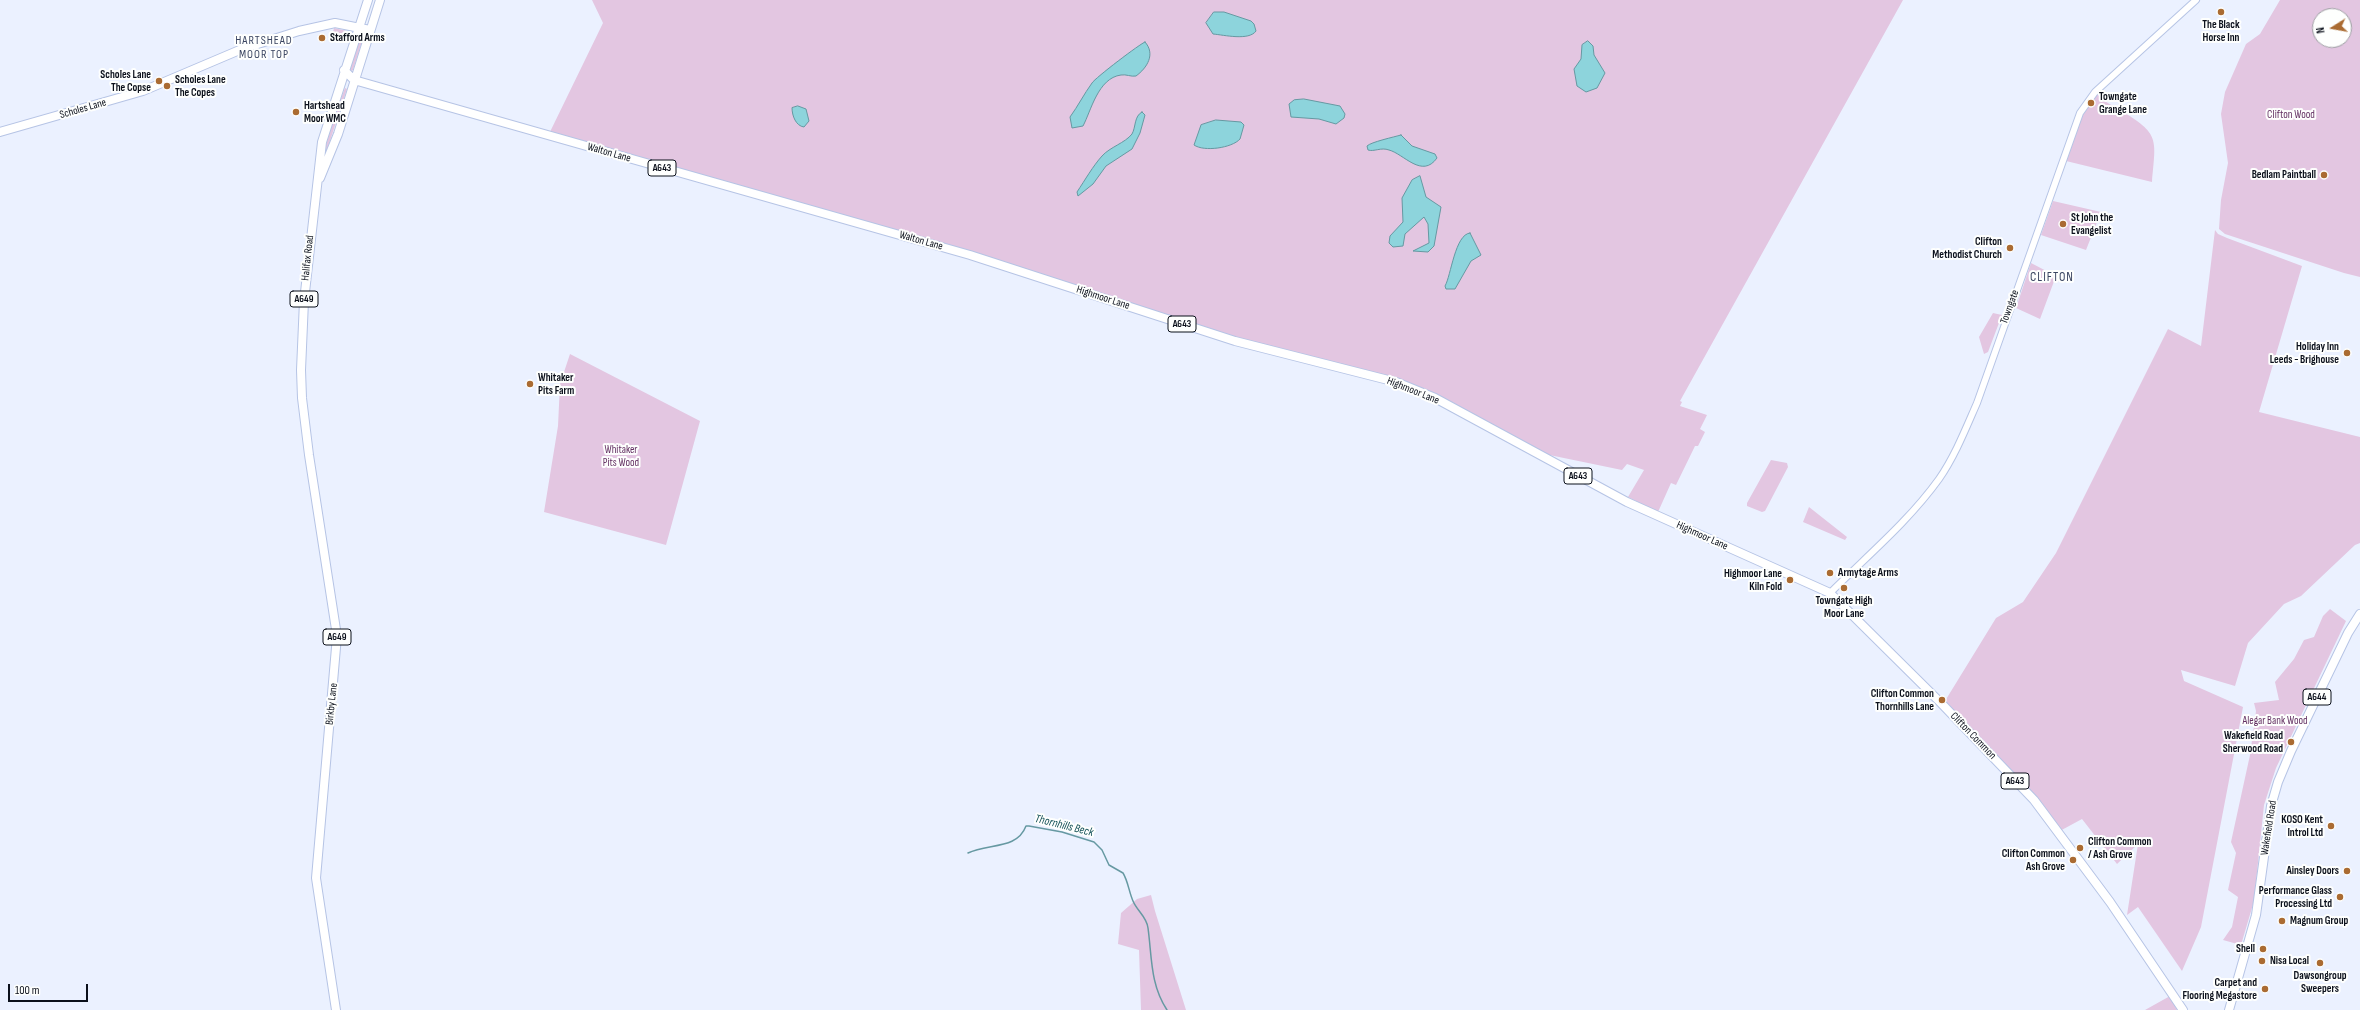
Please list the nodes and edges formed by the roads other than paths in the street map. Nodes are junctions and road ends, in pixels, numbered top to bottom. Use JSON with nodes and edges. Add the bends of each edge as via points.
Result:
{"nodes":[{"id":1,"x":368,"y":0,"type":"edge"},
{"id":2,"x":380,"y":0,"type":"edge"},
{"id":3,"x":2196,"y":0,"type":"edge"},
{"id":4,"x":359,"y":27,"type":"junction"},
{"id":5,"x":370,"y":30,"type":"junction"},
{"id":6,"x":344,"y":70,"type":"junction"},
{"id":7,"x":354,"y":80,"type":"junction"},
{"id":8,"x":330,"y":112,"type":"junction"},
{"id":9,"x":0,"y":132,"type":"edge"},
{"id":10,"x":315,"y":190,"type":"junction"},
{"id":11,"x":970,"y":255,"type":"joint"},
{"id":12,"x":302,"y":398,"type":"joint"},
{"id":13,"x":1830,"y":593,"type":"junction"},
{"id":14,"x":2360,"y":614,"type":"edge"},
{"id":15,"x":336,"y":1010,"type":"edge"},
{"id":16,"x":2184,"y":1010,"type":"edge"},
{"id":17,"x":2229,"y":1010,"type":"edge"}],
"edges":[{"from":1,"to":4,"type":"main road","name":"Halifax Road","number":"A649"},
{"from":2,"to":5,"type":"main road","name":"Halifax Road","number":"A649"},
{"from":3,"to":13,"type":"street","name":"Towngate","via":[[2095,92],[2080,113],[1977,403],[1960,442],[1940,478],[1915,509]]},
{"from":4,"to":5,"type":"main road","name":"Scholes Lane"},
{"from":4,"to":6,"type":"main road","name":"Halifax Road","number":"A649"},
{"from":4,"to":9,"type":"main road","name":"Scholes Lane","via":[[335,23],[266,40],[144,91]]},
{"from":5,"to":7,"type":"main road","name":"Halifax Road","number":"A649"},
{"from":6,"to":7,"type":"main road","name":"Walton Lane","number":"A643"},
{"from":6,"to":8,"type":"main road","name":"Halifax Road","number":"A649"},
{"from":7,"to":8,"type":"main road","via":[[346,83],[341,89]]},
{"from":7,"to":10,"type":"main road","name":"Halifax Road","number":"A649","via":[[338,134]]},
{"from":7,"to":11,"type":"main road","name":"Walton Lane","number":"A643"},
{"from":8,"to":10,"type":"main road","name":"Halifax Road","number":"A649","via":[[322,142]]},
{"from":10,"to":12,"type":"main road","name":"Halifax Road","number":"A649","via":[[304,301]]},
{"from":11,"to":13,"type":"main road","name":"Highmoor Lane","number":"A643","via":[[1235,341],[1396,382],[1435,398],[1627,502]]},
{"from":12,"to":15,"type":"main road","name":"Birkby Lane","number":"A649","via":[[337,636],[316,878]]},
{"from":13,"to":16,"type":"main road","name":"Clifton Common","number":"A643","via":[[2034,800],[2110,902]]},
{"from":14,"to":17,"type":"main road","name":"Wakefield Road","number":"A644","via":[[2333,663],[2278,782],[2271,806],[2254,920]]}]}
